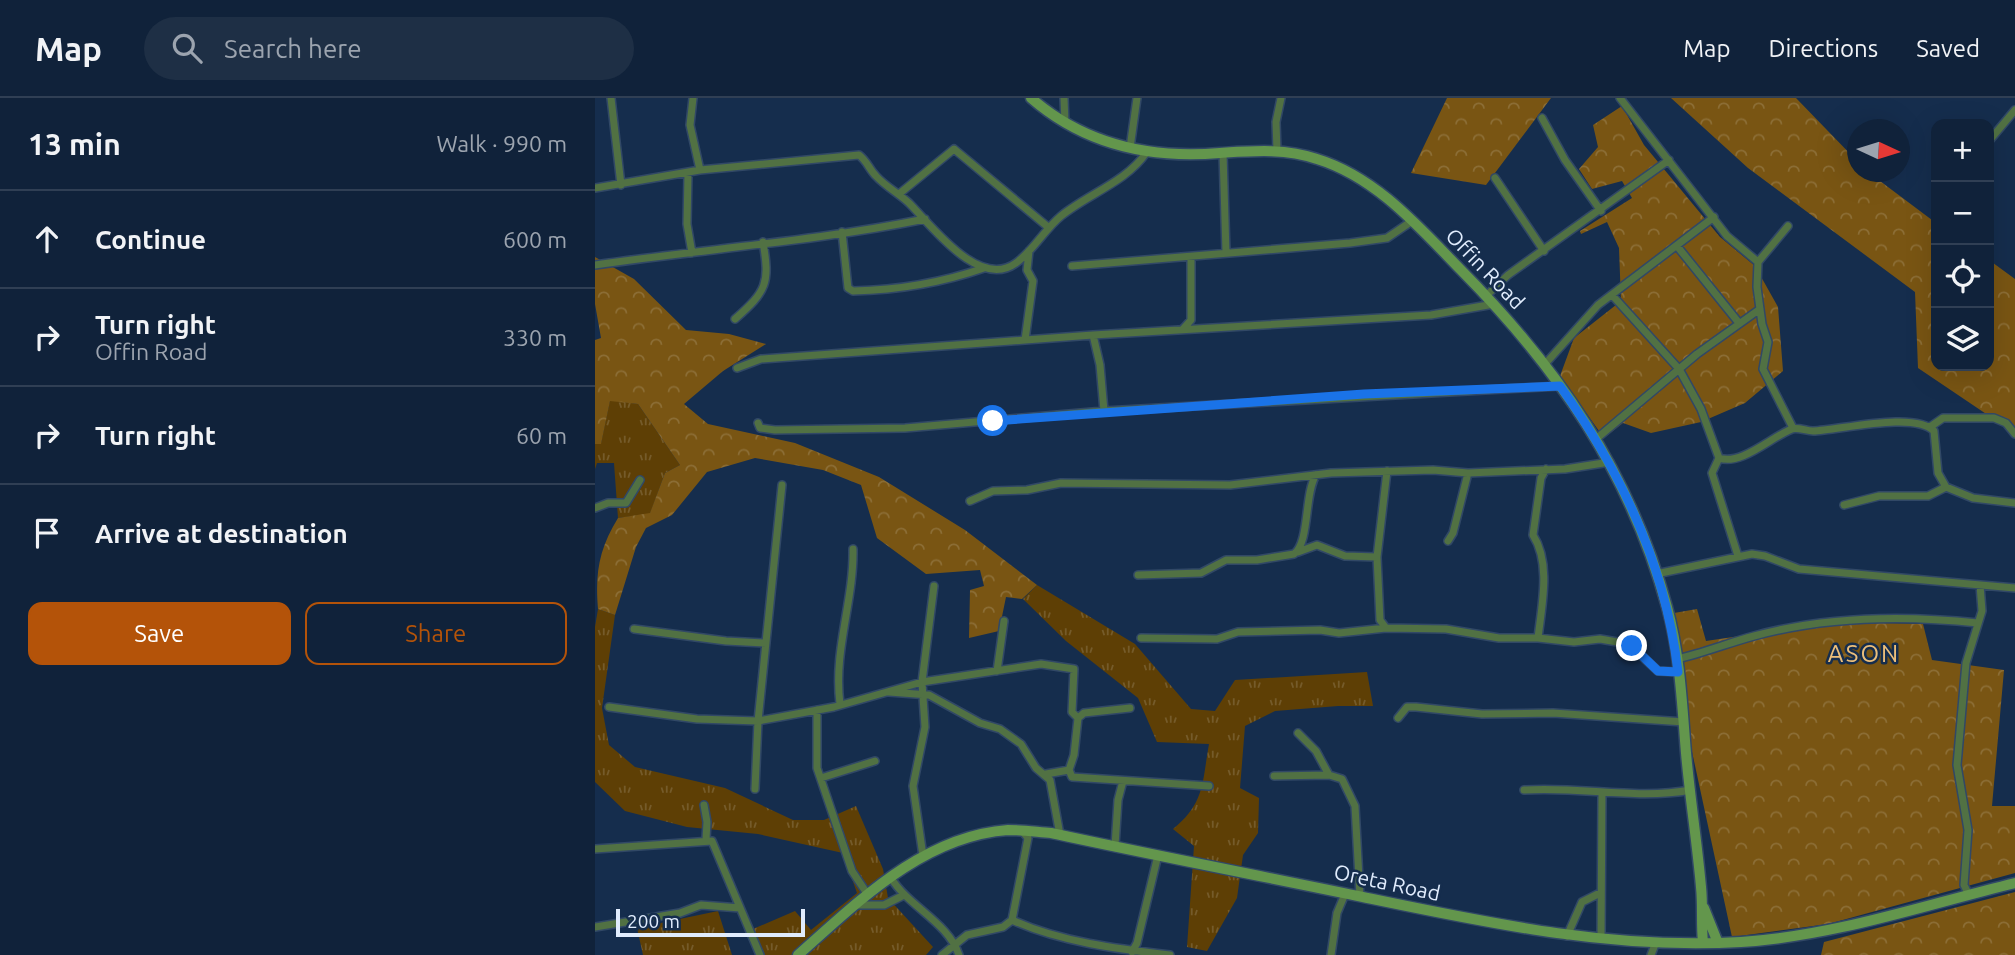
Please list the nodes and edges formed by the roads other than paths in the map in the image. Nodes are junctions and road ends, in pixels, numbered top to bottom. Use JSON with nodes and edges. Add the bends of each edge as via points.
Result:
{"nodes":[{"id":1,"x":611,"y":98,"type":"edge"},
{"id":2,"x":1031,"y":98,"type":"edge"},
{"id":3,"x":1064,"y":98,"type":"edge"},
{"id":4,"x":1137,"y":98,"type":"edge"},
{"id":5,"x":1281,"y":98,"type":"edge"},
{"id":6,"x":1620,"y":98,"type":"edge"},
{"id":7,"x":691,"y":100,"type":"edge"},
{"id":8,"x":2015,"y":110,"type":"edge"},
{"id":9,"x":1542,"y":118,"type":"dead end"},
{"id":10,"x":1065,"y":122,"type":"junction"},
{"id":11,"x":1994,"y":135,"type":"edge"},
{"id":12,"x":1130,"y":148,"type":"junction"},
{"id":13,"x":1277,"y":151,"type":"junction"},
{"id":14,"x":1146,"y":153,"type":"junction"},
{"id":15,"x":1223,"y":153,"type":"junction"},
{"id":16,"x":1669,"y":160,"type":"junction"},
{"id":17,"x":700,"y":170,"type":"junction"},
{"id":18,"x":688,"y":174,"type":"junction"},
{"id":19,"x":1495,"y":178,"type":"dead end"},
{"id":20,"x":621,"y":185,"type":"junction"},
{"id":21,"x":595,"y":188,"type":"edge"},
{"id":22,"x":899,"y":194,"type":"junction"},
{"id":23,"x":1601,"y":211,"type":"junction"},
{"id":24,"x":1714,"y":216,"type":"junction"},
{"id":25,"x":925,"y":219,"type":"junction"},
{"id":26,"x":1412,"y":220,"type":"junction"},
{"id":27,"x":1788,"y":226,"type":"dead end"},
{"id":28,"x":1048,"y":227,"type":"junction"},
{"id":29,"x":842,"y":232,"type":"junction"},
{"id":30,"x":764,"y":242,"type":"junction"},
{"id":31,"x":1677,"y":246,"type":"junction"},
{"id":32,"x":1029,"y":250,"type":"junction"},
{"id":33,"x":1544,"y":251,"type":"junction"},
{"id":34,"x":692,"y":253,"type":"junction"},
{"id":35,"x":1227,"y":253,"type":"junction"},
{"id":36,"x":1191,"y":257,"type":"junction"},
{"id":37,"x":1758,"y":262,"type":"junction"},
{"id":38,"x":595,"y":265,"type":"edge"},
{"id":39,"x":1072,"y":266,"type":"dead end"},
{"id":40,"x":984,"y":268,"type":"junction"},
{"id":41,"x":1612,"y":295,"type":"junction"},
{"id":42,"x":1490,"y":300,"type":"junction"},
{"id":43,"x":1760,"y":309,"type":"junction"},
{"id":44,"x":735,"y":319,"type":"dead end"},
{"id":45,"x":1739,"y":323,"type":"junction"},
{"id":46,"x":1182,"y":329,"type":"junction"},
{"id":47,"x":1093,"y":335,"type":"junction"},
{"id":48,"x":1025,"y":340,"type":"junction"},
{"id":49,"x":1546,"y":363,"type":"junction"},
{"id":50,"x":737,"y":368,"type":"dead end"},
{"id":51,"x":1679,"y":369,"type":"junction"},
{"id":52,"x":1560,"y":386,"type":"junction"},
{"id":53,"x":1104,"y":411,"type":"junction"},
{"id":54,"x":758,"y":423,"type":"dead end"},
{"id":55,"x":1930,"y":427,"type":"junction"},
{"id":56,"x":1793,"y":429,"type":"junction"},
{"id":57,"x":2015,"y":434,"type":"edge"},
{"id":58,"x":1596,"y":439,"type":"junction"},
{"id":59,"x":1719,"y":458,"type":"junction"},
{"id":60,"x":1609,"y":462,"type":"junction"},
{"id":61,"x":1546,"y":469,"type":"junction"},
{"id":62,"x":1387,"y":471,"type":"junction"},
{"id":63,"x":1468,"y":473,"type":"junction"},
{"id":64,"x":1316,"y":475,"type":"junction"},
{"id":65,"x":640,"y":480,"type":"dead end"},
{"id":66,"x":782,"y":485,"type":"dead end"},
{"id":67,"x":1946,"y":487,"type":"junction"},
{"id":68,"x":970,"y":501,"type":"dead end"},
{"id":69,"x":2015,"y":503,"type":"edge"},
{"id":70,"x":1844,"y":505,"type":"dead end"},
{"id":71,"x":595,"y":508,"type":"edge"},
{"id":72,"x":1448,"y":541,"type":"dead end"},
{"id":73,"x":853,"y":549,"type":"dead end"},
{"id":74,"x":1295,"y":553,"type":"junction"},
{"id":75,"x":1738,"y":556,"type":"junction"},
{"id":76,"x":1377,"y":557,"type":"junction"},
{"id":77,"x":1656,"y":574,"type":"junction"},
{"id":78,"x":1138,"y":575,"type":"dead end"},
{"id":79,"x":1980,"y":585,"type":"junction"},
{"id":80,"x":934,"y":586,"type":"dead end"},
{"id":81,"x":2015,"y":588,"type":"edge"},
{"id":82,"x":1004,"y":621,"type":"dead end"},
{"id":83,"x":1978,"y":623,"type":"junction"},
{"id":84,"x":1386,"y":628,"type":"junction"},
{"id":85,"x":633,"y":629,"type":"dead end"},
{"id":86,"x":1141,"y":638,"type":"dead end"},
{"id":87,"x":1538,"y":638,"type":"junction"},
{"id":88,"x":766,"y":643,"type":"junction"},
{"id":89,"x":1677,"y":659,"type":"junction"},
{"id":90,"x":997,"y":671,"type":"junction"},
{"id":91,"x":1678,"y":672,"type":"junction"},
{"id":92,"x":922,"y":682,"type":"junction"},
{"id":93,"x":884,"y":692,"type":"junction"},
{"id":94,"x":924,"y":694,"type":"junction"},
{"id":95,"x":840,"y":704,"type":"junction"},
{"id":96,"x":609,"y":707,"type":"dead end"},
{"id":97,"x":1131,"y":709,"type":"dead end"},
{"id":98,"x":817,"y":710,"type":"junction"},
{"id":99,"x":1077,"y":718,"type":"junction"},
{"id":100,"x":1398,"y":718,"type":"dead end"},
{"id":101,"x":758,"y":721,"type":"junction"},
{"id":102,"x":1684,"y":722,"type":"junction"},
{"id":103,"x":1298,"y":733,"type":"dead end"},
{"id":104,"x":875,"y":761,"type":"dead end"},
{"id":105,"x":1069,"y":770,"type":"junction"},
{"id":106,"x":1046,"y":774,"type":"junction"},
{"id":107,"x":1329,"y":775,"type":"junction"},
{"id":108,"x":1274,"y":776,"type":"dead end"},
{"id":109,"x":821,"y":778,"type":"junction"},
{"id":110,"x":1123,"y":782,"type":"junction"},
{"id":111,"x":1209,"y":786,"type":"dead end"},
{"id":112,"x":755,"y":789,"type":"dead end"},
{"id":113,"x":1524,"y":790,"type":"dead end"},
{"id":114,"x":1691,"y":790,"type":"junction"},
{"id":115,"x":1602,"y":792,"type":"junction"},
{"id":116,"x":703,"y":804,"type":"dead end"},
{"id":117,"x":1022,"y":831,"type":"junction"},
{"id":118,"x":1060,"y":835,"type":"junction"},
{"id":119,"x":706,"y":839,"type":"junction"},
{"id":120,"x":1115,"y":846,"type":"junction"},
{"id":121,"x":595,"y":849,"type":"edge"},
{"id":122,"x":1158,"y":855,"type":"junction"},
{"id":123,"x":923,"y":856,"type":"junction"},
{"id":124,"x":891,"y":878,"type":"junction"},
{"id":125,"x":2010,"y":884,"type":"edge"},
{"id":126,"x":1600,"y":893,"type":"junction"},
{"id":127,"x":1345,"y":894,"type":"junction"},
{"id":128,"x":867,"y":895,"type":"junction"},
{"id":129,"x":1969,"y":895,"type":"junction"},
{"id":130,"x":902,"y":896,"type":"junction"},
{"id":131,"x":1360,"y":897,"type":"junction"},
{"id":132,"x":855,"y":905,"type":"junction"},
{"id":133,"x":1703,"y":906,"type":"junction"},
{"id":134,"x":740,"y":908,"type":"junction"},
{"id":135,"x":1011,"y":920,"type":"junction"},
{"id":136,"x":595,"y":927,"type":"edge"},
{"id":137,"x":1567,"y":936,"type":"junction"},
{"id":138,"x":1601,"y":939,"type":"junction"},
{"id":139,"x":1703,"y":942,"type":"junction"},
{"id":140,"x":1655,"y":943,"type":"junction"},
{"id":141,"x":1718,"y":943,"type":"junction"},
{"id":142,"x":955,"y":945,"type":"junction"},
{"id":143,"x":1131,"y":953,"type":"edge"},
{"id":144,"x":1147,"y":954,"type":"edge"},
{"id":145,"x":761,"y":955,"type":"edge"},
{"id":146,"x":798,"y":955,"type":"edge"},
{"id":147,"x":942,"y":955,"type":"edge"},
{"id":148,"x":959,"y":955,"type":"edge"},
{"id":149,"x":1170,"y":955,"type":"edge"},
{"id":150,"x":1331,"y":955,"type":"edge"},
{"id":151,"x":1651,"y":955,"type":"edge"}],
"edges":[{"from":1,"to":20,"type":"street"},
{"from":2,"to":10,"type":"street","name":"Offin Road"},
{"from":3,"to":10,"type":"street"},
{"from":4,"to":12,"type":"street"},
{"from":5,"to":13,"type":"street"},
{"from":6,"to":16,"type":"street"},
{"from":7,"to":17,"type":"street","via":[[690,125]]},
{"from":8,"to":11,"type":"street"},
{"from":9,"to":23,"type":"street"},
{"from":10,"to":12,"type":"street","name":"Offin Road","via":[[1082,133]]},
{"from":12,"to":14,"type":"street","name":"Offin Road"},
{"from":13,"to":15,"type":"street","name":"Offin Road"},
{"from":13,"to":26,"type":"street","name":"Offin Road","via":[[1347,170]]},
{"from":14,"to":15,"type":"street","name":"Offin Road"},
{"from":14,"to":28,"type":"street","via":[[1131,172],[1082,200]]},
{"from":15,"to":35,"type":"street"},
{"from":16,"to":23,"type":"street"},
{"from":16,"to":24,"type":"street"},
{"from":17,"to":18,"type":"street"},
{"from":17,"to":22,"type":"street","via":[[852,154],[863,158],[873,174]]},
{"from":18,"to":20,"type":"street"},
{"from":18,"to":34,"type":"street","via":[[687,224]]},
{"from":19,"to":33,"type":"street"},
{"from":20,"to":21,"type":"street"},
{"from":22,"to":25,"type":"street"},
{"from":22,"to":28,"type":"street","via":[[954,149]]},
{"from":23,"to":33,"type":"street"},
{"from":24,"to":31,"type":"street"},
{"from":24,"to":37,"type":"street","via":[[1727,236]]},
{"from":25,"to":29,"type":"street"},
{"from":25,"to":40,"type":"street","via":[[961,256]]},
{"from":26,"to":35,"type":"street","via":[[1387,238]]},
{"from":26,"to":42,"type":"street","name":"Offin Road"},
{"from":27,"to":37,"type":"street"},
{"from":28,"to":32,"type":"street"},
{"from":29,"to":30,"type":"street"},
{"from":29,"to":40,"type":"street","via":[[848,288],[853,291],[907,288]]},
{"from":30,"to":34,"type":"street"},
{"from":30,"to":44,"type":"street","via":[[768,279],[753,303]]},
{"from":31,"to":41,"type":"street"},
{"from":31,"to":45,"type":"street"},
{"from":32,"to":40,"type":"street","via":[[1007,267]]},
{"from":32,"to":48,"type":"street","via":[[1027,270],[1033,281]]},
{"from":33,"to":42,"type":"street","via":[[1508,275]]},
{"from":34,"to":38,"type":"street"},
{"from":35,"to":36,"type":"street"},
{"from":36,"to":39,"type":"street"},
{"from":36,"to":46,"type":"street","via":[[1191,320]]},
{"from":37,"to":43,"type":"street"},
{"from":41,"to":49,"type":"street"},
{"from":41,"to":51,"type":"street"},
{"from":42,"to":46,"type":"street","via":[[1430,314]]},
{"from":42,"to":49,"type":"street","name":"Offin Road"},
{"from":43,"to":45,"type":"street"},
{"from":43,"to":56,"type":"street","via":[[1769,349],[1763,369]]},
{"from":45,"to":51,"type":"street"},
{"from":46,"to":47,"type":"street"},
{"from":47,"to":48,"type":"street"},
{"from":47,"to":53,"type":"street"},
{"from":48,"to":50,"type":"street","via":[[761,359]]},
{"from":49,"to":52,"type":"street","name":"Offin Road"},
{"from":51,"to":58,"type":"street"},
{"from":51,"to":59,"type":"street","via":[[1701,409]]},
{"from":52,"to":53,"type":"street"},
{"from":52,"to":58,"type":"street","name":"Offin Road"},
{"from":53,"to":54,"type":"street","via":[[835,430],[765,430]]},
{"from":55,"to":56,"type":"street","via":[[1914,423]]},
{"from":55,"to":57,"type":"street","via":[[1943,418],[1994,418]]},
{"from":55,"to":67,"type":"street","via":[[1937,440],[1938,473]]},
{"from":56,"to":59,"type":"street","via":[[1731,460]]},
{"from":58,"to":60,"type":"street","name":"Offin Road"},
{"from":59,"to":75,"type":"street","via":[[1712,473]]},
{"from":60,"to":61,"type":"street"},
{"from":60,"to":77,"type":"street","name":"Offin Road","via":[[1625,488]]},
{"from":61,"to":63,"type":"street"},
{"from":61,"to":87,"type":"street","via":[[1533,535],[1542,546],[1544,578]]},
{"from":62,"to":63,"type":"street"},
{"from":62,"to":64,"type":"street"},
{"from":62,"to":76,"type":"street"},
{"from":63,"to":72,"type":"street"},
{"from":64,"to":68,"type":"street","via":[[1230,485],[1061,483],[993,491]]},
{"from":64,"to":74,"type":"street","via":[[1302,544]]},
{"from":65,"to":71,"type":"street","via":[[626,502]]},
{"from":66,"to":88,"type":"street"},
{"from":67,"to":69,"type":"street","via":[[1973,498]]},
{"from":67,"to":70,"type":"street","via":[[1928,496],[1879,496]]},
{"from":73,"to":95,"type":"street","via":[[853,578],[838,663]]},
{"from":74,"to":76,"type":"street","via":[[1311,545],[1345,556]]},
{"from":74,"to":78,"type":"street","via":[[1226,560],[1201,573]]},
{"from":75,"to":77,"type":"street"},
{"from":75,"to":79,"type":"street","via":[[1765,556],[1799,569]]},
{"from":76,"to":84,"type":"street","via":[[1380,620]]},
{"from":77,"to":89,"type":"street","name":"Offin Road"},
{"from":79,"to":81,"type":"street"},
{"from":79,"to":83,"type":"street"},
{"from":80,"to":92,"type":"street"},
{"from":82,"to":90,"type":"street"},
{"from":83,"to":89,"type":"street","via":[[1858,618],[1755,636]]},
{"from":83,"to":129,"type":"street","via":[[1966,663],[1957,765],[1968,830],[1964,884]]},
{"from":84,"to":86,"type":"street","via":[[1339,633],[1238,632],[1217,639]]},
{"from":84,"to":87,"type":"street"},
{"from":85,"to":88,"type":"street"},
{"from":87,"to":91,"type":"street","via":[[1629,644],[1658,671]]},
{"from":88,"to":101,"type":"street"},
{"from":89,"to":91,"type":"street","name":"Offin Road"},
{"from":90,"to":92,"type":"street"},
{"from":90,"to":99,"type":"street","via":[[1041,664],[1074,669],[1072,712]]},
{"from":91,"to":102,"type":"street","name":"Offin Road"},
{"from":92,"to":93,"type":"street"},
{"from":92,"to":94,"type":"street"},
{"from":93,"to":94,"type":"street"},
{"from":93,"to":95,"type":"street"},
{"from":94,"to":106,"type":"street","via":[[1000,729],[1021,744]]},
{"from":94,"to":123,"type":"street","via":[[925,727],[913,786]]},
{"from":95,"to":98,"type":"street"},
{"from":96,"to":101,"type":"street","via":[[697,719]]},
{"from":97,"to":99,"type":"street"},
{"from":98,"to":101,"type":"street"},
{"from":98,"to":109,"type":"street"},
{"from":99,"to":105,"type":"street"},
{"from":100,"to":102,"type":"street","via":[[1407,708],[1416,707]]},
{"from":101,"to":112,"type":"street"},
{"from":102,"to":114,"type":"street","name":"Offin Road"},
{"from":103,"to":107,"type":"street","via":[[1316,751]]},
{"from":104,"to":109,"type":"street"},
{"from":105,"to":106,"type":"street"},
{"from":105,"to":110,"type":"street","via":[[1072,777]]},
{"from":106,"to":118,"type":"street"},
{"from":107,"to":108,"type":"street"},
{"from":107,"to":131,"type":"street","via":[[1342,779],[1355,804]]},
{"from":109,"to":128,"type":"street","via":[[852,872]]},
{"from":110,"to":111,"type":"street"},
{"from":110,"to":120,"type":"street"},
{"from":113,"to":115,"type":"street"},
{"from":114,"to":115,"type":"street","via":[[1663,795]]},
{"from":114,"to":133,"type":"street","name":"Offin Road"},
{"from":115,"to":126,"type":"street"},
{"from":116,"to":119,"type":"street"},
{"from":117,"to":118,"type":"street","name":"Oreta Road"},
{"from":117,"to":123,"type":"street","name":"Oreta Road","via":[[973,836]]},
{"from":117,"to":135,"type":"street","via":[[1028,838]]},
{"from":118,"to":120,"type":"street","name":"Oreta Road"},
{"from":119,"to":121,"type":"street"},
{"from":119,"to":134,"type":"street","via":[[714,844]]},
{"from":120,"to":122,"type":"street","name":"Oreta Road"},
{"from":122,"to":127,"type":"street","name":"Oreta Road"},
{"from":122,"to":143,"type":"street","via":[[1140,934]]},
{"from":123,"to":124,"type":"street","name":"Oreta Road"},
{"from":124,"to":128,"type":"street","name":"Oreta Road"},
{"from":124,"to":130,"type":"street"},
{"from":125,"to":129,"type":"street","name":"Oreta Road"},
{"from":126,"to":137,"type":"street","via":[[1582,902]]},
{"from":126,"to":138,"type":"street"},
{"from":127,"to":131,"type":"street","name":"Oreta Road"},
{"from":127,"to":150,"type":"street","via":[[1337,913]]},
{"from":128,"to":132,"type":"street","name":"Oreta Road"},
{"from":129,"to":141,"type":"street","name":"Oreta Road","via":[[1851,926],[1778,939]]},
{"from":130,"to":132,"type":"street","via":[[884,905]]},
{"from":130,"to":142,"type":"street"},
{"from":131,"to":137,"type":"street","name":"Oreta Road","via":[[1489,925]]},
{"from":132,"to":146,"type":"street","name":"Oreta Road"},
{"from":133,"to":139,"type":"street"},
{"from":133,"to":141,"type":"street"},
{"from":134,"to":136,"type":"street","via":[[701,905],[680,913]]},
{"from":134,"to":145,"type":"street"},
{"from":135,"to":142,"type":"street","via":[[1003,927],[967,935]]},
{"from":135,"to":143,"type":"street"},
{"from":137,"to":138,"type":"street","name":"Oreta Road"},
{"from":138,"to":140,"type":"street","name":"Oreta Road"},
{"from":139,"to":140,"type":"street","name":"Oreta Road"},
{"from":139,"to":141,"type":"street","name":"Oreta Road"},
{"from":140,"to":151,"type":"street"},
{"from":142,"to":147,"type":"street"},
{"from":142,"to":148,"type":"street"},
{"from":143,"to":144,"type":"street"},
{"from":144,"to":149,"type":"street"}]}
